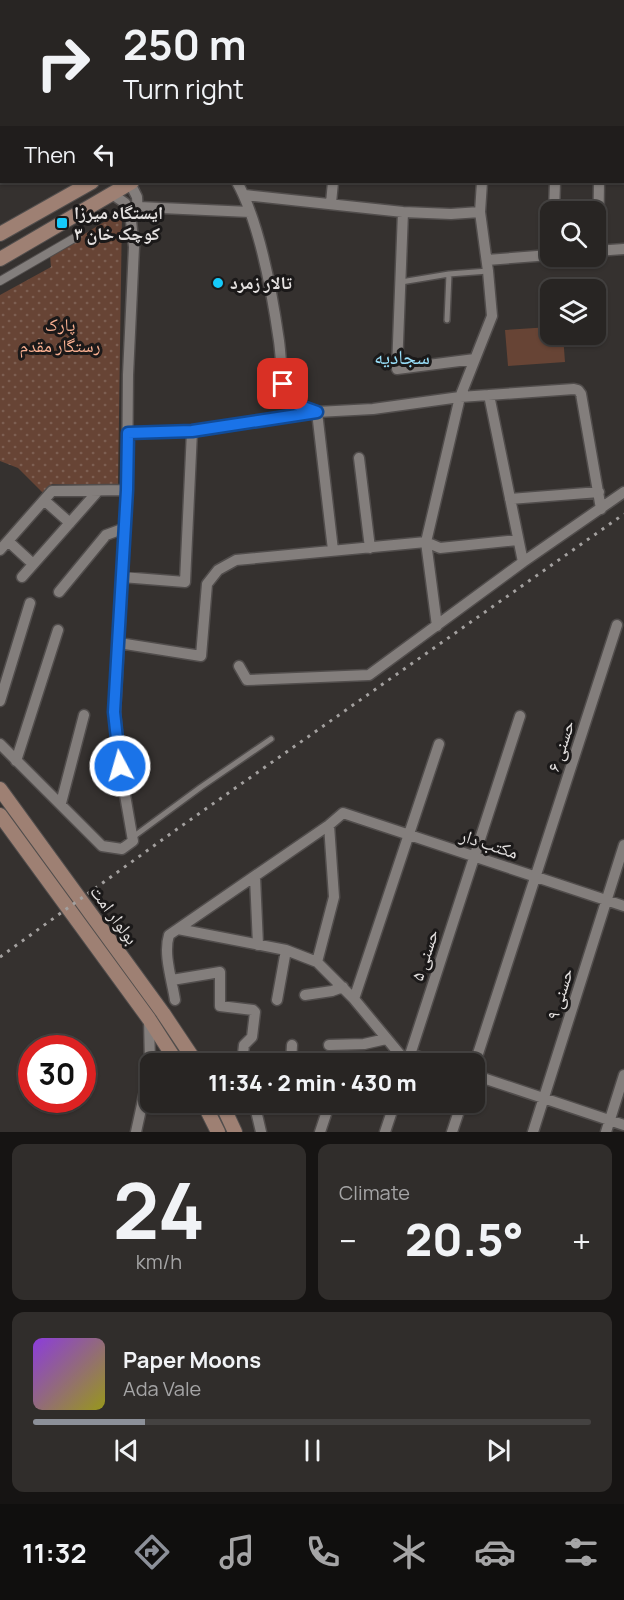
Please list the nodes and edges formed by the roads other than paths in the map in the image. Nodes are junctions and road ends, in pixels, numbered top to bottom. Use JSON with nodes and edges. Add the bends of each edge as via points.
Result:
{"nodes":[{"id":1,"x":90,"y":183,"type":"edge"},
{"id":2,"x":129,"y":183,"type":"edge"},
{"id":3,"x":131,"y":183,"type":"edge"},
{"id":4,"x":238,"y":183,"type":"edge"},
{"id":5,"x":244,"y":183,"type":"edge"},
{"id":6,"x":333,"y":183,"type":"edge"},
{"id":7,"x":482,"y":183,"type":"edge"},
{"id":8,"x":555,"y":183,"type":"edge"},
{"id":9,"x":599,"y":183,"type":"edge"},
{"id":10,"x":112,"y":194,"type":"junction"},
{"id":11,"x":244,"y":195,"type":"junction"},
{"id":12,"x":554,"y":201,"type":"edge"},
{"id":13,"x":598,"y":201,"type":"edge"},
{"id":14,"x":331,"y":203,"type":"junction"},
{"id":15,"x":139,"y":207,"type":"junction"},
{"id":16,"x":250,"y":212,"type":"junction"},
{"id":17,"x":403,"y":212,"type":"junction"},
{"id":18,"x":480,"y":212,"type":"junction"},
{"id":19,"x":0,"y":234,"type":"edge"},
{"id":20,"x":76,"y":237,"type":"dead end"},
{"id":21,"x":135,"y":247,"type":"junction"},
{"id":22,"x":624,"y":249,"type":"edge"},
{"id":23,"x":606,"y":250,"type":"edge"},
{"id":24,"x":540,"y":257,"type":"edge"},
{"id":25,"x":0,"y":260,"type":"edge"},
{"id":26,"x":488,"y":266,"type":"junction"},
{"id":27,"x":449,"y":274,"type":"junction"},
{"id":28,"x":0,"y":281,"type":"edge"},
{"id":29,"x":400,"y":283,"type":"junction"},
{"id":30,"x":447,"y":320,"type":"dead end"},
{"id":31,"x":475,"y":359,"type":"junction"},
{"id":32,"x":489,"y":395,"type":"junction"},
{"id":33,"x":460,"y":397,"type":"junction"},
{"id":34,"x":317,"y":412,"type":"junction"},
{"id":35,"x":192,"y":431,"type":"junction"},
{"id":36,"x":128,"y":433,"type":"junction"},
{"id":37,"x":359,"y":458,"type":"dead end"},
{"id":38,"x":127,"y":490,"type":"junction"},
{"id":39,"x":98,"y":491,"type":"junction"},
{"id":40,"x":599,"y":492,"type":"junction"},
{"id":41,"x":624,"y":492,"type":"edge"},
{"id":42,"x":510,"y":499,"type":"junction"},
{"id":43,"x":44,"y":500,"type":"junction"},
{"id":44,"x":601,"y":509,"type":"junction"},
{"id":45,"x":70,"y":523,"type":"junction"},
{"id":46,"x":125,"y":528,"type":"junction"},
{"id":47,"x":518,"y":540,"type":"junction"},
{"id":48,"x":8,"y":541,"type":"junction"},
{"id":49,"x":426,"y":542,"type":"junction"},
{"id":50,"x":370,"y":548,"type":"junction"},
{"id":51,"x":0,"y":550,"type":"edge"},
{"id":52,"x":333,"y":550,"type":"junction"},
{"id":53,"x":523,"y":562,"type":"junction"},
{"id":54,"x":33,"y":564,"type":"junction"},
{"id":55,"x":22,"y":577,"type":"dead end"},
{"id":56,"x":123,"y":577,"type":"junction"},
{"id":57,"x":59,"y":592,"type":"dead end"},
{"id":58,"x":30,"y":603,"type":"dead end"},
{"id":59,"x":437,"y":626,"type":"junction"},
{"id":60,"x":617,"y":626,"type":"dead end"},
{"id":61,"x":58,"y":630,"type":"dead end"},
{"id":62,"x":119,"y":643,"type":"junction"},
{"id":63,"x":239,"y":666,"type":"dead end"},
{"id":64,"x":0,"y":701,"type":"edge"},
{"id":65,"x":84,"y":715,"type":"dead end"},
{"id":66,"x":520,"y":716,"type":"dead end"},
{"id":67,"x":271,"y":739,"type":"dead end"},
{"id":68,"x":0,"y":744,"type":"edge"},
{"id":69,"x":439,"y":744,"type":"dead end"},
{"id":70,"x":16,"y":761,"type":"junction"},
{"id":71,"x":0,"y":789,"type":"edge"},
{"id":72,"x":61,"y":803,"type":"junction"},
{"id":73,"x":0,"y":815,"type":"edge"},
{"id":74,"x":329,"y":825,"type":"junction"},
{"id":75,"x":410,"y":835,"type":"junction"},
{"id":76,"x":133,"y":837,"type":"junction"},
{"id":77,"x":624,"y":845,"type":"edge"},
{"id":78,"x":474,"y":856,"type":"junction"},
{"id":79,"x":255,"y":877,"type":"junction"},
{"id":80,"x":536,"y":877,"type":"junction"},
{"id":81,"x":607,"y":900,"type":"junction"},
{"id":82,"x":624,"y":906,"type":"edge"},
{"id":83,"x":178,"y":929,"type":"junction"},
{"id":84,"x":258,"y":945,"type":"junction"},
{"id":85,"x":286,"y":951,"type":"junction"},
{"id":86,"x":317,"y":962,"type":"junction"},
{"id":87,"x":172,"y":980,"type":"junction"},
{"id":88,"x":342,"y":987,"type":"junction"},
{"id":89,"x":305,"y":995,"type":"dead end"},
{"id":90,"x":354,"y":999,"type":"junction"},
{"id":91,"x":175,"y":1000,"type":"dead end"},
{"id":92,"x":277,"y":1000,"type":"dead end"},
{"id":93,"x":148,"y":1019,"type":"junction"},
{"id":94,"x":386,"y":1039,"type":"junction"},
{"id":95,"x":292,"y":1045,"type":"dead end"},
{"id":96,"x":329,"y":1045,"type":"dead end"},
{"id":97,"x":149,"y":1053,"type":"edge"},
{"id":98,"x":171,"y":1053,"type":"edge"},
{"id":99,"x":190,"y":1053,"type":"edge"},
{"id":100,"x":243,"y":1053,"type":"edge"},
{"id":101,"x":292,"y":1053,"type":"edge"},
{"id":102,"x":401,"y":1053,"type":"edge"},
{"id":103,"x":410,"y":1053,"type":"edge"},
{"id":104,"x":478,"y":1053,"type":"edge"},
{"id":105,"x":624,"y":1075,"type":"edge"},
{"id":106,"x":485,"y":1079,"type":"edge"},
{"id":107,"x":544,"y":1098,"type":"junction"},
{"id":108,"x":140,"y":1113,"type":"edge"},
{"id":109,"x":145,"y":1113,"type":"edge"},
{"id":110,"x":208,"y":1113,"type":"edge"},
{"id":111,"x":226,"y":1113,"type":"edge"},
{"id":112,"x":257,"y":1113,"type":"edge"},
{"id":113,"x":326,"y":1113,"type":"edge"},
{"id":114,"x":391,"y":1113,"type":"edge"},
{"id":115,"x":458,"y":1113,"type":"edge"},
{"id":116,"x":610,"y":1120,"type":"junction"},
{"id":117,"x":624,"y":1125,"type":"edge"},
{"id":118,"x":136,"y":1132,"type":"edge"},
{"id":119,"x":218,"y":1132,"type":"edge"},
{"id":120,"x":235,"y":1132,"type":"edge"},
{"id":121,"x":261,"y":1132,"type":"edge"},
{"id":122,"x":320,"y":1132,"type":"edge"},
{"id":123,"x":385,"y":1132,"type":"edge"},
{"id":124,"x":452,"y":1132,"type":"edge"},
{"id":125,"x":533,"y":1132,"type":"edge"},
{"id":126,"x":606,"y":1132,"type":"edge"}],
"edges":[{"from":1,"to":19,"type":"main road"},
{"from":2,"to":10,"type":"main road"},
{"from":3,"to":15,"type":"street"},
{"from":4,"to":11,"type":"street"},
{"from":5,"to":11,"type":"street"},
{"from":6,"to":14,"type":"street"},
{"from":7,"to":18,"type":"street"},
{"from":8,"to":12,"type":"street"},
{"from":9,"to":13,"type":"street"},
{"from":10,"to":21,"type":"street","via":[[130,212]]},
{"from":10,"to":25,"type":"main road"},
{"from":11,"to":14,"type":"street"},
{"from":11,"to":16,"type":"street"},
{"from":14,"to":17,"type":"street"},
{"from":15,"to":16,"type":"street"},
{"from":15,"to":21,"type":"street"},
{"from":16,"to":34,"type":"street","via":[[268,279],[283,384],[292,403]]},
{"from":17,"to":18,"type":"street"},
{"from":17,"to":29,"type":"street"},
{"from":18,"to":26,"type":"street"},
{"from":20,"to":28,"type":"street"},
{"from":21,"to":36,"type":"street"},
{"from":22,"to":23,"type":"street"},
{"from":24,"to":26,"type":"street"},
{"from":26,"to":27,"type":"lane"},
{"from":26,"to":31,"type":"street","via":[[492,316]]},
{"from":27,"to":29,"type":"lane"},
{"from":27,"to":30,"type":"lane"},
{"from":29,"to":31,"type":"street","via":[[397,369]]},
{"from":31,"to":33,"type":"street"},
{"from":32,"to":33,"type":"street"},
{"from":32,"to":40,"type":"street","via":[[578,390]]},
{"from":32,"to":42,"type":"street"},
{"from":33,"to":34,"type":"street"},
{"from":33,"to":49,"type":"street"},
{"from":34,"to":35,"type":"street"},
{"from":34,"to":52,"type":"street"},
{"from":35,"to":36,"type":"street"},
{"from":35,"to":56,"type":"street","via":[[185,582]]},
{"from":36,"to":38,"type":"street"},
{"from":37,"to":50,"type":"street"},
{"from":38,"to":39,"type":"street"},
{"from":38,"to":46,"type":"street"},
{"from":39,"to":43,"type":"street","via":[[52,490]]},
{"from":39,"to":45,"type":"street"},
{"from":40,"to":42,"type":"street"},
{"from":40,"to":44,"type":"street"},
{"from":41,"to":44,"type":"street"},
{"from":42,"to":47,"type":"street"},
{"from":43,"to":45,"type":"street"},
{"from":43,"to":48,"type":"street"},
{"from":44,"to":53,"type":"street"},
{"from":45,"to":54,"type":"street"},
{"from":46,"to":56,"type":"street"},
{"from":46,"to":57,"type":"street","via":[[106,535]]},
{"from":47,"to":49,"type":"street","via":[[440,548]]},
{"from":47,"to":53,"type":"street"},
{"from":48,"to":51,"type":"street"},
{"from":48,"to":54,"type":"street"},
{"from":49,"to":50,"type":"street"},
{"from":49,"to":59,"type":"street"},
{"from":50,"to":52,"type":"street"},
{"from":52,"to":62,"type":"street","via":[[236,560],[218,570],[207,584],[201,657]]},
{"from":53,"to":59,"type":"street"},
{"from":54,"to":55,"type":"street"},
{"from":56,"to":62,"type":"street"},
{"from":58,"to":64,"type":"street"},
{"from":59,"to":63,"type":"street","via":[[369,675],[248,680]]},
{"from":60,"to":80,"type":"street","name":"حسنی ۶"},
{"from":61,"to":70,"type":"street"},
{"from":62,"to":76,"type":"street","via":[[114,712]]},
{"from":65,"to":72,"type":"street"},
{"from":66,"to":78,"type":"street","name":"حسنی ۵"},
{"from":67,"to":76,"type":"lane"},
{"from":68,"to":70,"type":"street"},
{"from":69,"to":75,"type":"street"},
{"from":70,"to":72,"type":"street"},
{"from":71,"to":99,"type":"main road","name":"بولوار امت"},
{"from":72,"to":76,"type":"street","via":[[102,846],[122,849]]},
{"from":73,"to":93,"type":"main road","name":"بولوار امت"},
{"from":74,"to":75,"type":"street","name":"مکتب دار","via":[[343,813]]},
{"from":74,"to":79,"type":"street"},
{"from":74,"to":86,"type":"street","via":[[334,897]]},
{"from":75,"to":78,"type":"street","name":"مکتب دار"},
{"from":75,"to":90,"type":"street"},
{"from":77,"to":81,"type":"street","name":"حسنی ۹"},
{"from":78,"to":80,"type":"street","name":"مکتب دار"},
{"from":78,"to":103,"type":"street","name":"حسنی ۵"},
{"from":79,"to":83,"type":"street"},
{"from":79,"to":84,"type":"street"},
{"from":80,"to":81,"type":"street","name":"مکتب دار"},
{"from":80,"to":104,"type":"street","name":"حسنی ۶"},
{"from":81,"to":82,"type":"street","name":"مکتب دار"},
{"from":81,"to":107,"type":"street","name":"حسنی ۹"},
{"from":83,"to":84,"type":"street"},
{"from":83,"to":87,"type":"street","via":[[168,939]]},
{"from":84,"to":85,"type":"street"},
{"from":85,"to":86,"type":"street"},
{"from":85,"to":92,"type":"street"},
{"from":86,"to":88,"type":"street"},
{"from":87,"to":91,"type":"street"},
{"from":87,"to":100,"type":"street","via":[[220,972],[220,1006],[255,1012],[252,1037],[244,1044]]},
{"from":88,"to":89,"type":"street"},
{"from":88,"to":90,"type":"street"},
{"from":90,"to":94,"type":"street"},
{"from":93,"to":97,"type":"street"},
{"from":93,"to":98,"type":"main road","name":"بولوار امت"},
{"from":94,"to":96,"type":"street"},
{"from":94,"to":102,"type":"street"},
{"from":95,"to":101,"type":"street"},
{"from":105,"to":116,"type":"street"},
{"from":106,"to":107,"type":"street"},
{"from":107,"to":116,"type":"street"},
{"from":107,"to":125,"type":"street","name":"حسنی ۹"},
{"from":108,"to":118,"type":"street"},
{"from":109,"to":118,"type":"street"},
{"from":110,"to":119,"type":"main road"},
{"from":111,"to":120,"type":"main road"},
{"from":112,"to":121,"type":"street"},
{"from":113,"to":122,"type":"street"},
{"from":114,"to":123,"type":"street"},
{"from":115,"to":124,"type":"street"},
{"from":116,"to":117,"type":"street"},
{"from":116,"to":126,"type":"street"}]}
